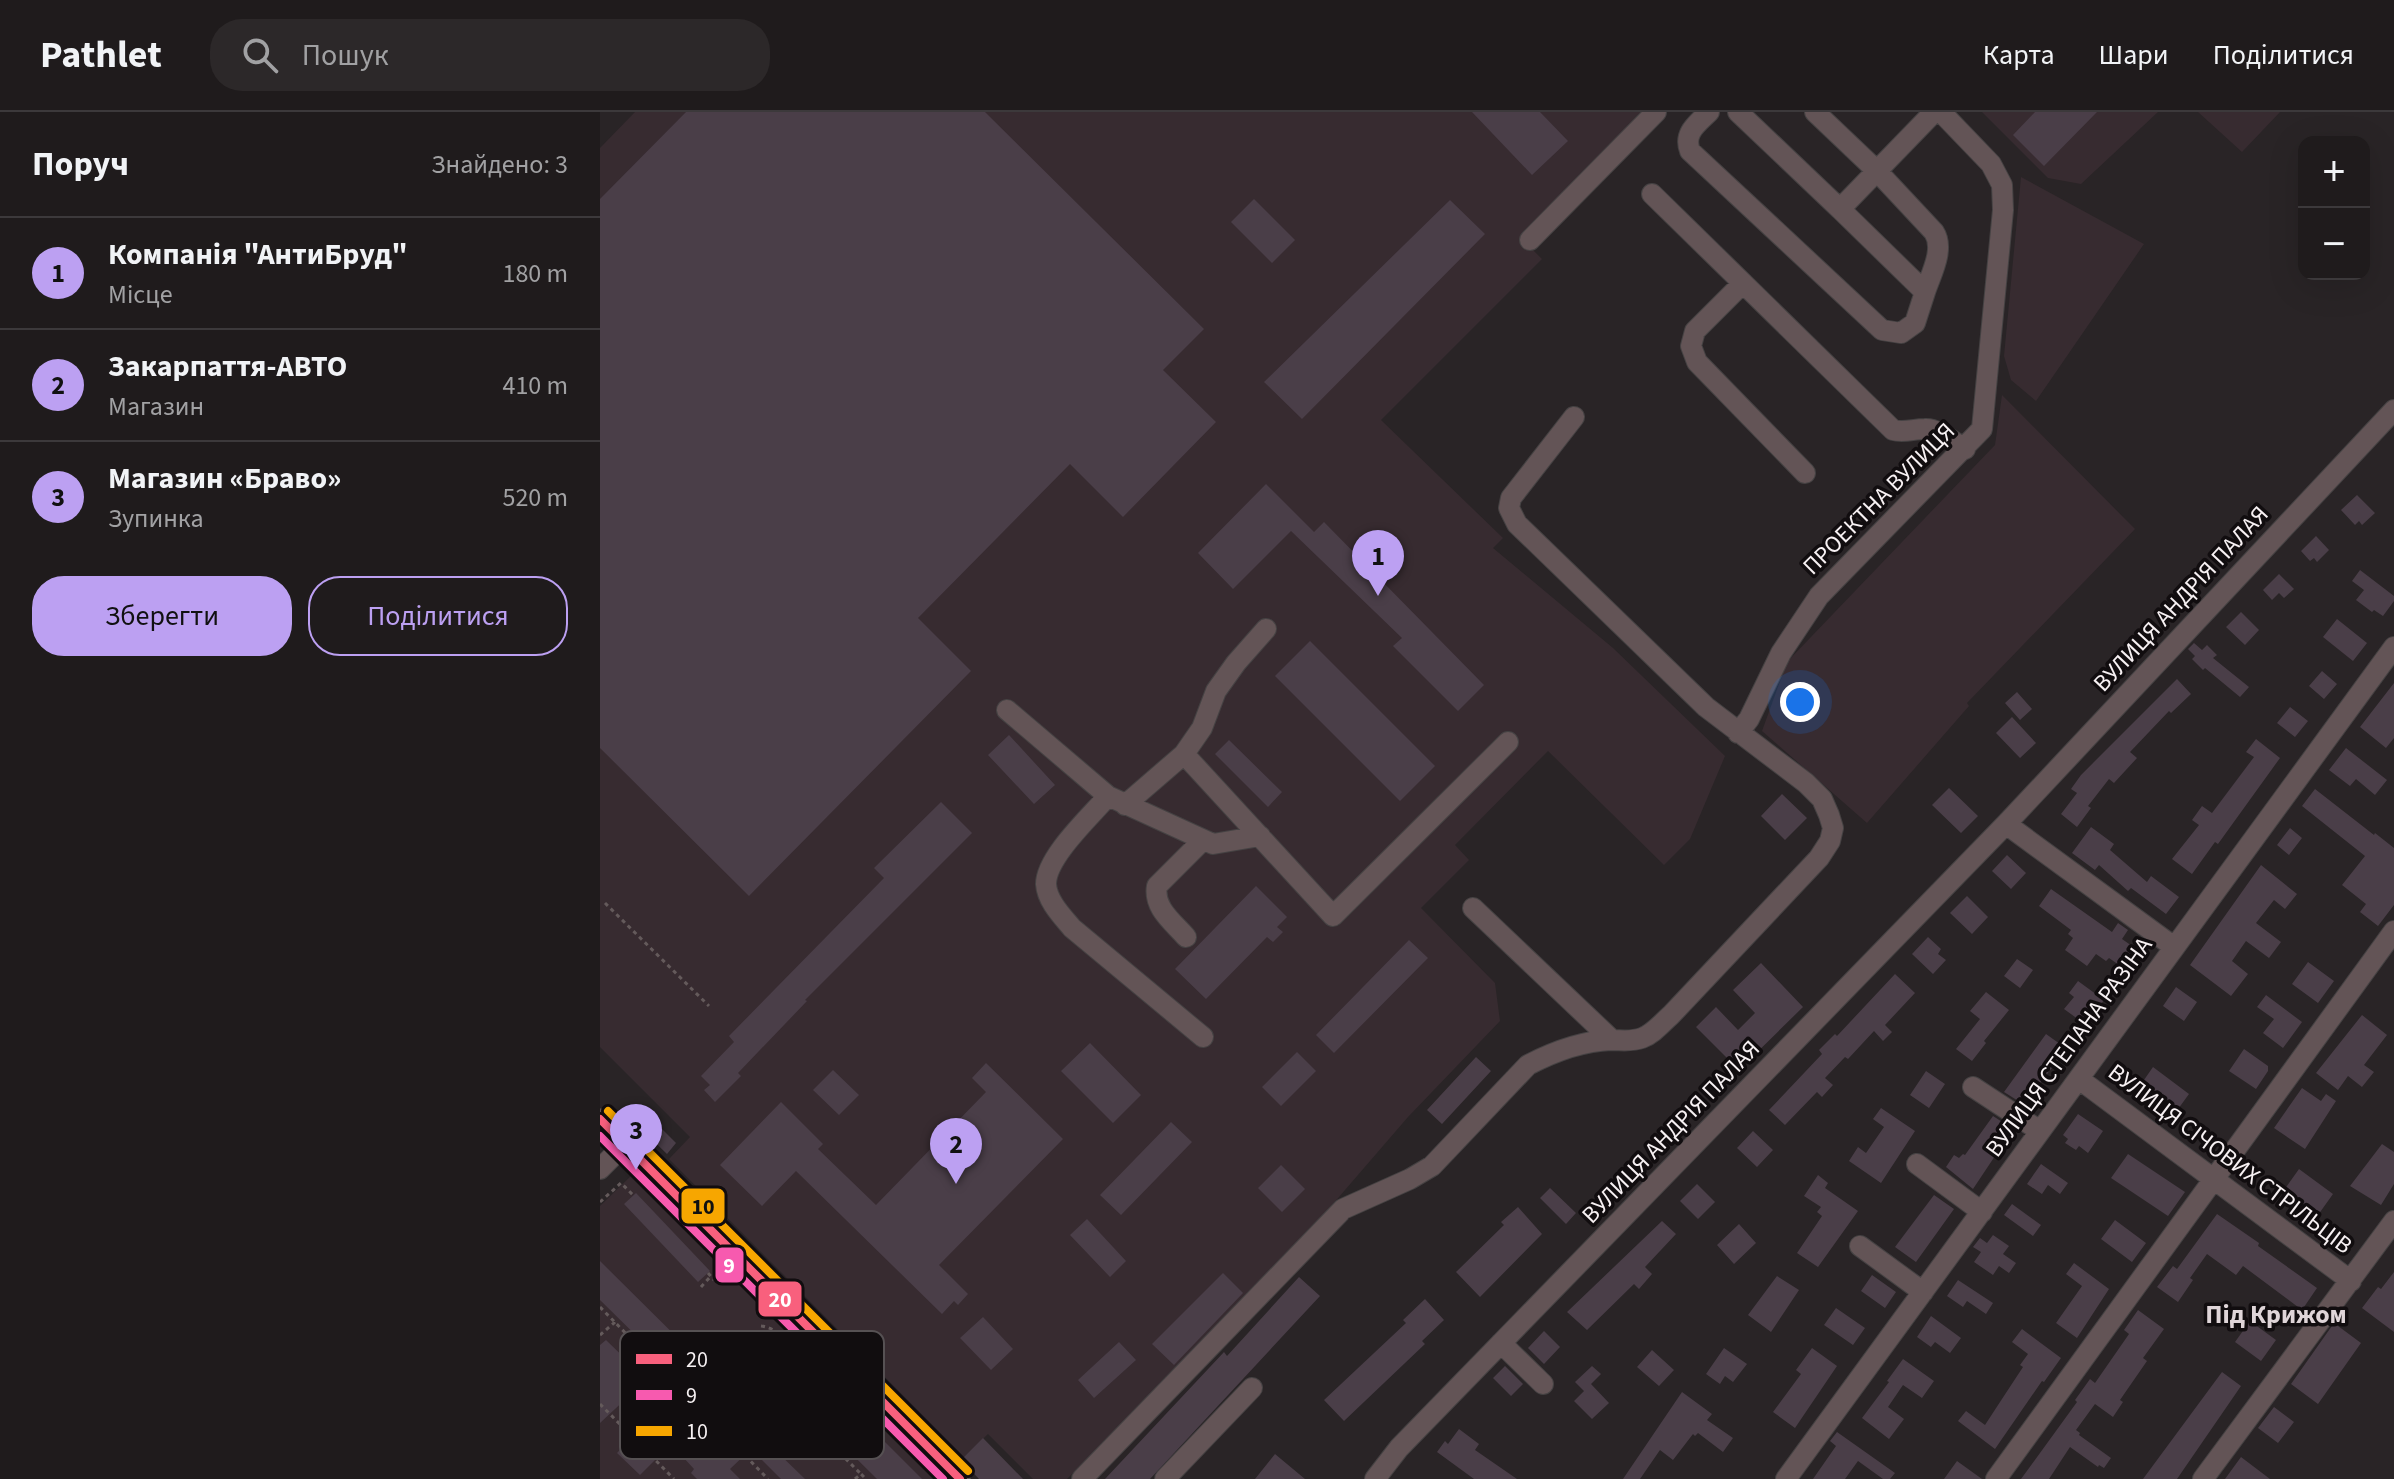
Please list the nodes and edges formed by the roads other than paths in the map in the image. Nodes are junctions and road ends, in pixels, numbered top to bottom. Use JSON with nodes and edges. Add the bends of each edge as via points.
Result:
{"nodes":[{"id":1,"x":1656,"y":112,"type":"edge"},
{"id":2,"x":1709,"y":112,"type":"edge"},
{"id":3,"x":1738,"y":112,"type":"edge"},
{"id":4,"x":1815,"y":112,"type":"edge"},
{"id":5,"x":1934,"y":112,"type":"edge"},
{"id":6,"x":1941,"y":112,"type":"edge"},
{"id":7,"x":1877,"y":171,"type":"junction"},
{"id":8,"x":1652,"y":194,"type":"dead end"},
{"id":9,"x":1840,"y":209,"type":"junction"},
{"id":10,"x":1530,"y":240,"type":"dead end"},
{"id":11,"x":1743,"y":283,"type":"junction"},
{"id":12,"x":1925,"y":292,"type":"junction"},
{"id":13,"x":2394,"y":410,"type":"edge"},
{"id":14,"x":1574,"y":417,"type":"dead end"},
{"id":15,"x":1965,"y":449,"type":"junction"},
{"id":16,"x":1805,"y":473,"type":"dead end"},
{"id":17,"x":1266,"y":629,"type":"dead end"},
{"id":18,"x":2394,"y":647,"type":"edge"},
{"id":19,"x":1007,"y":710,"type":"dead end"},
{"id":20,"x":1738,"y":733,"type":"junction"},
{"id":21,"x":1508,"y":742,"type":"dead end"},
{"id":22,"x":1184,"y":754,"type":"junction"},
{"id":23,"x":1116,"y":800,"type":"junction"},
{"id":24,"x":2006,"y":824,"type":"junction"},
{"id":25,"x":1260,"y":836,"type":"junction"},
{"id":26,"x":1203,"y":840,"type":"junction"},
{"id":27,"x":1473,"y":908,"type":"dead end"},
{"id":28,"x":2394,"y":931,"type":"edge"},
{"id":29,"x":1186,"y":937,"type":"dead end"},
{"id":30,"x":2174,"y":947,"type":"junction"},
{"id":31,"x":1203,"y":1037,"type":"dead end"},
{"id":32,"x":1612,"y":1040,"type":"junction"},
{"id":33,"x":2079,"y":1079,"type":"junction"},
{"id":34,"x":1973,"y":1087,"type":"dead end"},
{"id":35,"x":600,"y":1119,"type":"edge"},
{"id":36,"x":2040,"y":1131,"type":"junction"},
{"id":37,"x":625,"y":1144,"type":"junction"},
{"id":38,"x":1917,"y":1164,"type":"dead end"},
{"id":39,"x":600,"y":1169,"type":"edge"},
{"id":40,"x":2215,"y":1179,"type":"junction"},
{"id":41,"x":1982,"y":1212,"type":"junction"},
{"id":42,"x":2394,"y":1221,"type":"edge"},
{"id":43,"x":1860,"y":1246,"type":"dead end"},
{"id":44,"x":2351,"y":1281,"type":"junction"},
{"id":45,"x":1923,"y":1292,"type":"junction"},
{"id":46,"x":812,"y":1331,"type":"edge"},
{"id":47,"x":1501,"y":1343,"type":"junction"},
{"id":48,"x":1543,"y":1384,"type":"dead end"},
{"id":49,"x":1252,"y":1388,"type":"dead end"},
{"id":50,"x":884,"y":1403,"type":"edge"},
{"id":51,"x":960,"y":1479,"type":"edge"},
{"id":52,"x":1082,"y":1479,"type":"edge"},
{"id":53,"x":1165,"y":1479,"type":"edge"},
{"id":54,"x":1375,"y":1479,"type":"edge"},
{"id":55,"x":1786,"y":1479,"type":"edge"},
{"id":56,"x":1996,"y":1479,"type":"edge"},
{"id":57,"x":2203,"y":1479,"type":"edge"}],
"edges":[{"from":1,"to":10,"type":"street"},
{"from":2,"to":12,"type":"street","via":[[1690,132],[1690,151],[1882,330],[1901,333],[1915,323]]},
{"from":3,"to":9,"type":"street"},
{"from":4,"to":7,"type":"street"},
{"from":5,"to":7,"type":"street"},
{"from":6,"to":15,"type":"street","name":"ПРОЕКТНА ВУЛИЦЯ","via":[[1991,164],[2002,185],[1984,421]]},
{"from":7,"to":9,"type":"street"},
{"from":7,"to":12,"type":"street","via":[[1939,240]]},
{"from":8,"to":11,"type":"street"},
{"from":9,"to":12,"type":"street"},
{"from":11,"to":15,"type":"street","via":[[1893,430],[1927,428]]},
{"from":11,"to":16,"type":"street","via":[[1695,331],[1691,346],[1697,362]]},
{"from":13,"to":24,"type":"street","name":"ВУЛИЦЯ АНДРІЯ ПАЛАЯ"},
{"from":14,"to":20,"type":"street","via":[[1511,498],[1509,508],[1517,524]]},
{"from":15,"to":20,"type":"street","name":"ПРОЕКТНА ВУЛИЦЯ","via":[[1819,596]]},
{"from":17,"to":22,"type":"street","via":[[1216,691],[1202,728]]},
{"from":18,"to":30,"type":"street","name":"ВУЛИЦЯ СТЕПАНА РАЗІНА"},
{"from":19,"to":23,"type":"street"},
{"from":20,"to":32,"type":"street","via":[[1822,799],[1833,828],[1830,841],[1671,1015],[1640,1039]]},
{"from":21,"to":25,"type":"street","via":[[1333,916]]},
{"from":22,"to":23,"type":"street"},
{"from":22,"to":25,"type":"street"},
{"from":23,"to":26,"type":"street"},
{"from":23,"to":31,"type":"street","via":[[1052,861],[1046,884],[1054,906],[1072,928]]},
{"from":24,"to":30,"type":"street"},
{"from":24,"to":47,"type":"street","name":"ВУЛИЦЯ АНДРІЯ ПАЛАЯ"},
{"from":25,"to":26,"type":"street","via":[[1223,844]]},
{"from":26,"to":29,"type":"street","via":[[1157,886],[1155,897]]},
{"from":27,"to":32,"type":"street"},
{"from":28,"to":40,"type":"street"},
{"from":30,"to":33,"type":"street","name":"ВУЛИЦЯ СТЕПАНА РАЗІНА"},
{"from":32,"to":52,"type":"street","via":[[1584,1044],[1528,1065],[1432,1166],[1343,1209]]},
{"from":33,"to":36,"type":"street","name":"ВУЛИЦЯ СТЕПАНА РАЗІНА"},
{"from":33,"to":40,"type":"street","name":"ВУЛИЦЯ СІЧОВИХ СТРІЛЬЦІВ"},
{"from":34,"to":36,"type":"street"},
{"from":35,"to":37,"type":"street"},
{"from":36,"to":41,"type":"street","name":"ВУЛИЦЯ СТЕПАНА РАЗІНА"},
{"from":37,"to":39,"type":"street"},
{"from":37,"to":46,"type":"street"},
{"from":38,"to":41,"type":"street"},
{"from":40,"to":44,"type":"street","name":"ВУЛИЦЯ СІЧОВИХ СТРІЛЬЦІВ"},
{"from":40,"to":56,"type":"street"},
{"from":41,"to":45,"type":"street","name":"ВУЛИЦЯ СТЕПАНА РАЗІНА"},
{"from":42,"to":44,"type":"street"},
{"from":43,"to":45,"type":"street"},
{"from":44,"to":57,"type":"street"},
{"from":45,"to":55,"type":"street","name":"ВУЛИЦЯ СТЕПАНА РАЗІНА"},
{"from":47,"to":48,"type":"street"},
{"from":47,"to":54,"type":"street","name":"ВУЛИЦЯ АНДРІЯ ПАЛАЯ"},
{"from":49,"to":53,"type":"street"},
{"from":50,"to":51,"type":"street"}]}
